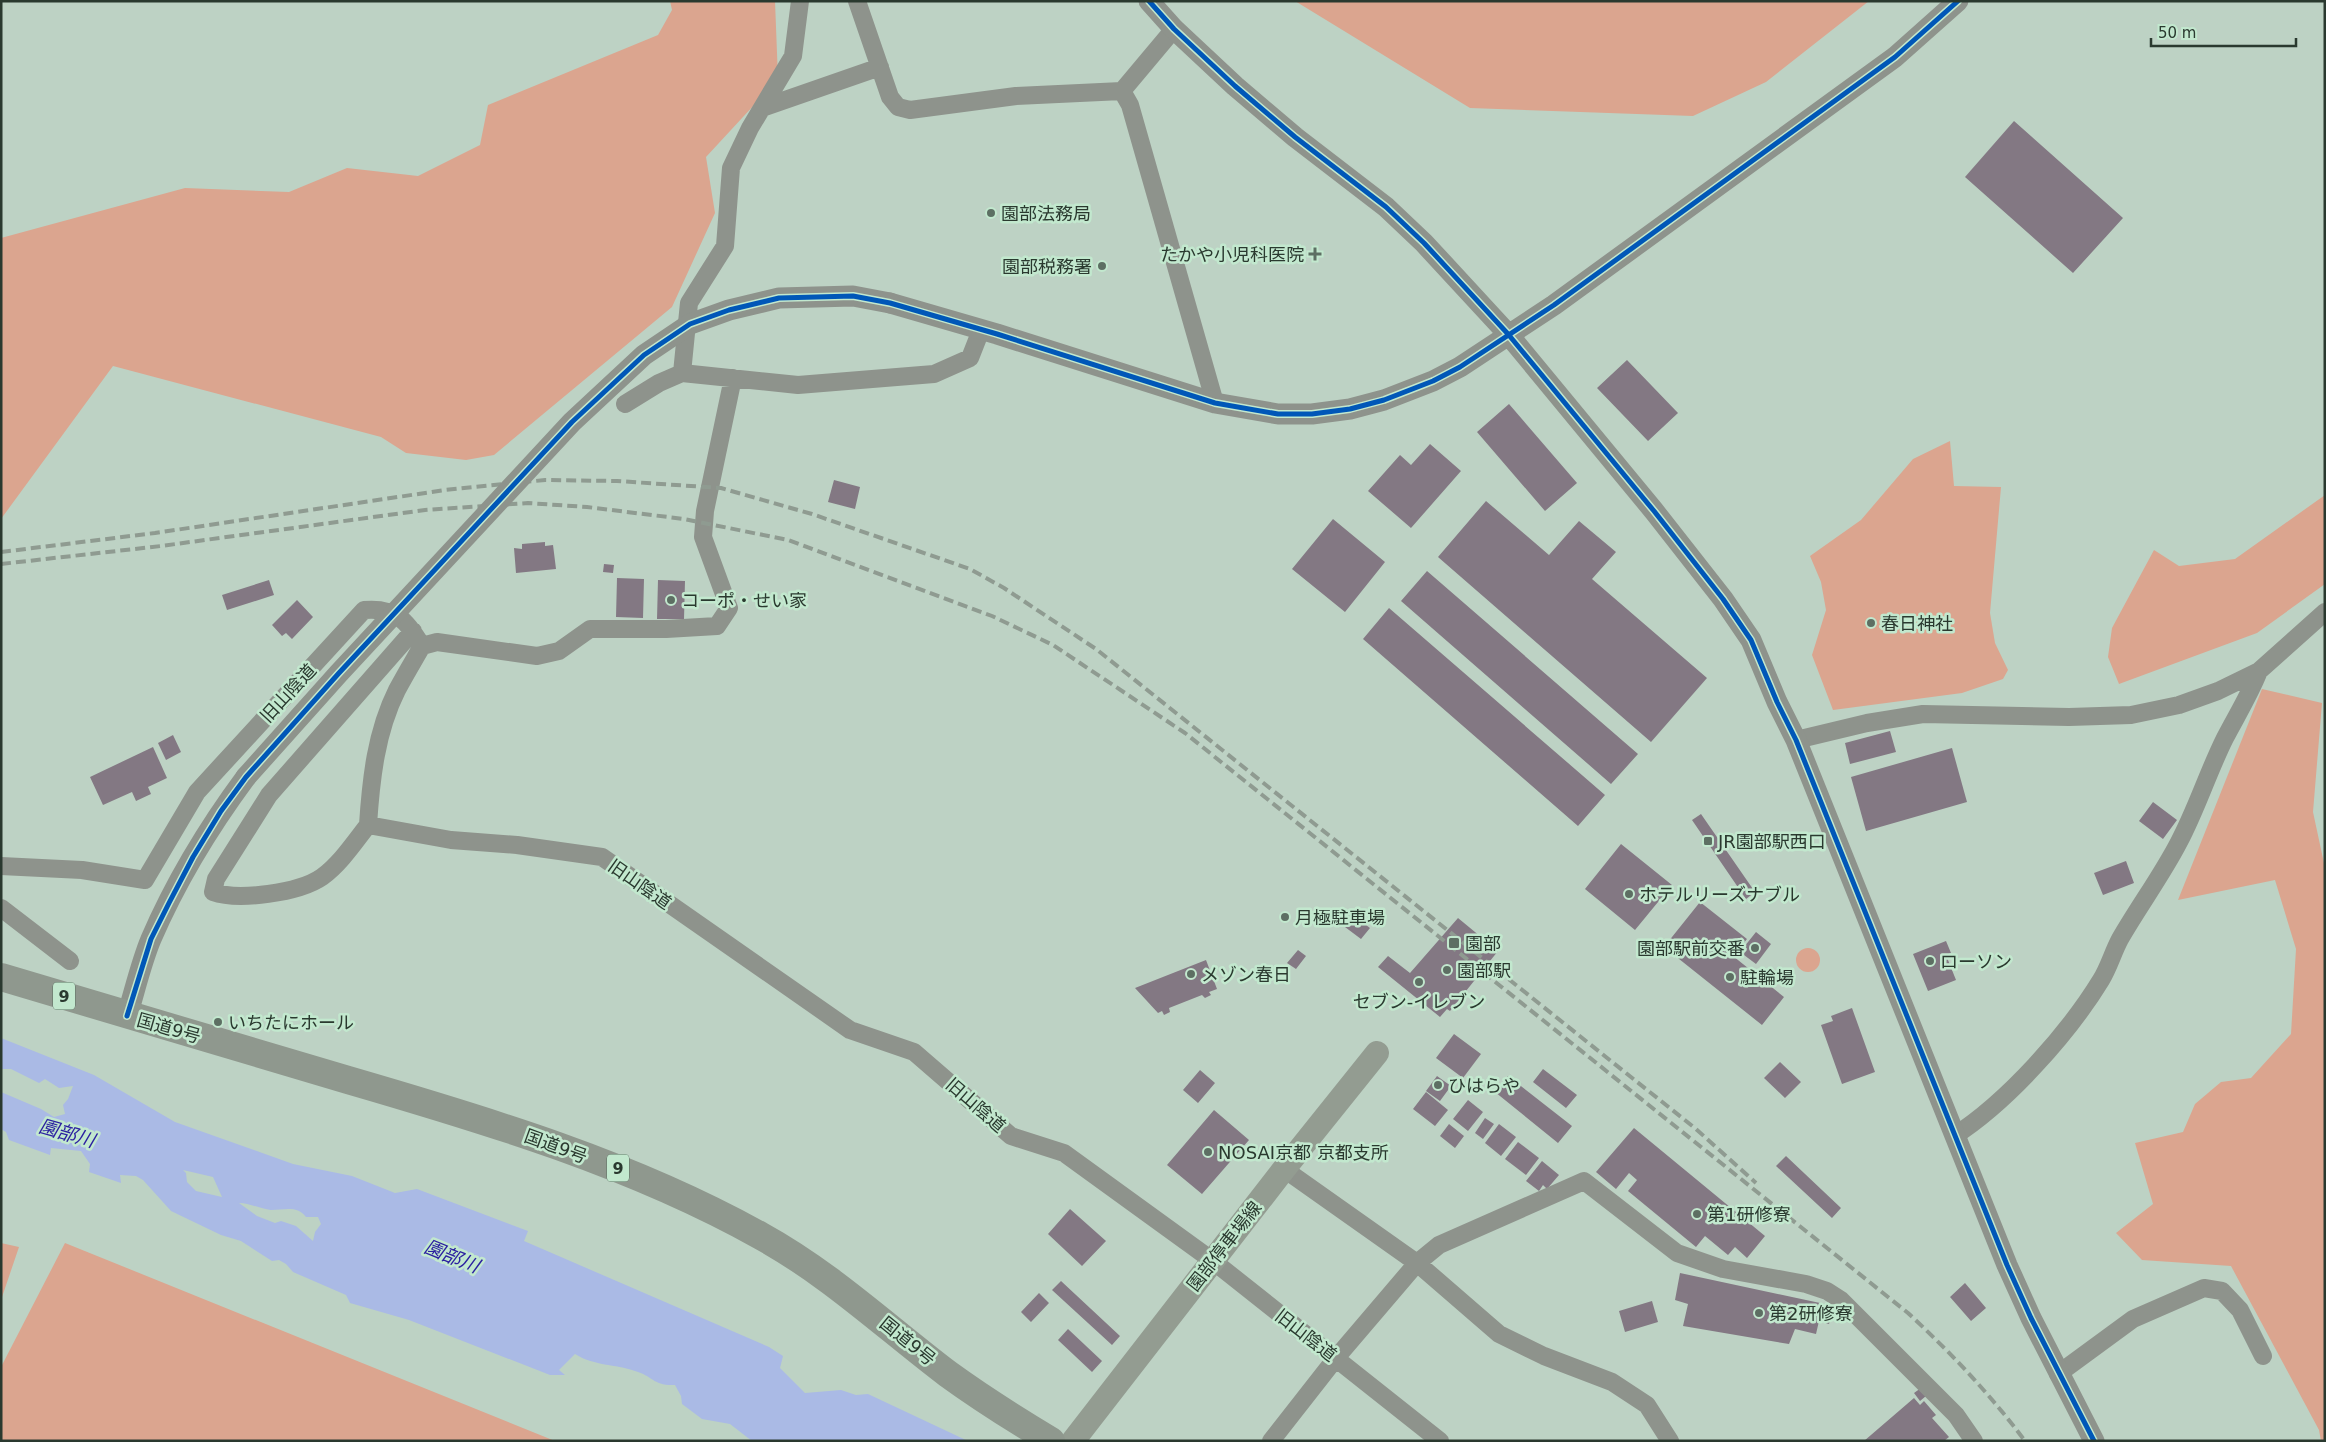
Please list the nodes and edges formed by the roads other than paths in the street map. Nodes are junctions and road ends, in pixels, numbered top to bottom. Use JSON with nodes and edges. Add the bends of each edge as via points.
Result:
{"nodes":[{"id":1,"x":800,"y":1,"type":"edge"},
{"id":2,"x":857,"y":1,"type":"edge"},
{"id":3,"x":1149,"y":1,"type":"edge"},
{"id":4,"x":1958,"y":1,"type":"edge"},
{"id":5,"x":1174,"y":29,"type":"junction"},
{"id":6,"x":880,"y":67,"type":"junction"},
{"id":7,"x":1122,"y":91,"type":"junction"},
{"id":8,"x":762,"y":108,"type":"junction"},
{"id":9,"x":982,"y":330,"type":"junction"},
{"id":10,"x":1508,"y":334,"type":"junction"},
{"id":11,"x":682,"y":373,"type":"junction"},
{"id":12,"x":733,"y":378,"type":"junction"},
{"id":13,"x":1215,"y":403,"type":"junction"},
{"id":14,"x":625,"y":404,"type":"dead end"},
{"id":15,"x":2322,"y":620,"type":"edge"},
{"id":16,"x":413,"y":631,"type":"junction"},
{"id":17,"x":422,"y":646,"type":"junction"},
{"id":18,"x":2259,"y":671,"type":"junction"},
{"id":19,"x":1796,"y":740,"type":"junction"},
{"id":20,"x":368,"y":825,"type":"junction"},
{"id":21,"x":1,"y":866,"type":"edge"},
{"id":22,"x":1,"y":908,"type":"edge"},
{"id":23,"x":70,"y":961,"type":"dead end"},
{"id":24,"x":1,"y":977,"type":"edge"},
{"id":25,"x":127,"y":1016,"type":"junction"},
{"id":26,"x":1377,"y":1053,"type":"dead end"},
{"id":27,"x":1954,"y":1136,"type":"junction"},
{"id":28,"x":1284,"y":1169,"type":"junction"},
{"id":29,"x":1212,"y":1261,"type":"junction"},
{"id":30,"x":1417,"y":1263,"type":"junction"},
{"id":31,"x":2263,"y":1356,"type":"dead end"},
{"id":32,"x":1336,"y":1358,"type":"junction"},
{"id":33,"x":2058,"y":1374,"type":"junction"},
{"id":34,"x":1051,"y":1441,"type":"edge"},
{"id":35,"x":1073,"y":1441,"type":"edge"},
{"id":36,"x":1271,"y":1441,"type":"edge"},
{"id":37,"x":1440,"y":1441,"type":"edge"},
{"id":38,"x":1670,"y":1441,"type":"edge"},
{"id":39,"x":1974,"y":1441,"type":"edge"},
{"id":40,"x":2094,"y":1441,"type":"edge"}],
"edges":[{"from":1,"to":8,"type":"street","via":[[793,56]]},
{"from":2,"to":6,"type":"street"},
{"from":3,"to":5,"type":"street"},
{"from":4,"to":10,"type":"street","via":[[1895,57]]},
{"from":5,"to":7,"type":"street"},
{"from":5,"to":10,"type":"street","via":[[1295,137],[1386,207]]},
{"from":6,"to":7,"type":"street","via":[[890,96],[898,107],[910,110],[1016,96]]},
{"from":6,"to":8,"type":"street"},
{"from":7,"to":13,"type":"street","via":[[1130,105]]},
{"from":8,"to":11,"type":"street","via":[[731,168],[725,246],[689,303]]},
{"from":9,"to":12,"type":"street","via":[[970,358],[934,374],[798,386]]},
{"from":9,"to":13,"type":"street"},
{"from":9,"to":25,"type":"street","bridge":true,"via":[[853,296],[779,298],[729,310],[690,324],[644,355],[566,428],[246,777],[221,811],[168,903],[151,939]]},
{"from":10,"to":13,"type":"street","via":[[1433,381],[1350,409],[1278,414]]},
{"from":10,"to":19,"type":"street","via":[[1723,598],[1751,640]]},
{"from":11,"to":12,"type":"street"},
{"from":11,"to":14,"type":"street"},
{"from":12,"to":17,"type":"street","via":[[706,511],[704,538],[729,608],[717,626],[590,629],[559,651],[537,656],[437,642]]},
{"from":15,"to":18,"type":"street"},
{"from":16,"to":17,"type":"street","name":"旧山陰道"},
{"from":16,"to":20,"type":"street","via":[[269,794],[216,879],[213,892],[229,896],[265,895],[313,883],[340,861]]},
{"from":16,"to":21,"type":"street","name":"旧山陰道","via":[[399,615],[378,609],[364,610],[197,792],[145,880],[82,870]]},
{"from":17,"to":20,"type":"street","via":[[397,690],[385,720],[375,757]]},
{"from":18,"to":19,"type":"street","via":[[2179,705],[2131,715],[1923,714]]},
{"from":18,"to":27,"type":"street","via":[[2179,842],[2119,941],[2088,1000],[2006,1095],[1978,1121]]},
{"from":19,"to":27,"type":"street"},
{"from":20,"to":29,"type":"street","name":"旧山陰道","via":[[451,840],[517,845],[602,858],[850,1030],[914,1052],[1011,1136],[1064,1153]]},
{"from":22,"to":23,"type":"street"},
{"from":24,"to":25,"type":"highway","name":"国道9号","number":"9"},
{"from":25,"to":34,"type":"highway","name":"国道9号","number":"9","via":[[424,1102],[546,1141],[628,1172],[769,1241],[859,1302],[948,1374]]},
{"from":26,"to":28,"type":"main road","name":"園部停車場線"},
{"from":27,"to":33,"type":"street","via":[[2030,1318]]},
{"from":28,"to":29,"type":"main road","name":"園部停車場線"},
{"from":28,"to":30,"type":"street"},
{"from":29,"to":32,"type":"street","name":"旧山陰道"},
{"from":29,"to":35,"type":"main road","name":"園部停車場線"},
{"from":30,"to":32,"type":"street"},
{"from":30,"to":38,"type":"street","via":[[1499,1334],[1544,1356],[1612,1382],[1647,1405]]},
{"from":30,"to":39,"type":"street","via":[[1440,1245],[1584,1181],[1677,1254],[1723,1268],[1806,1284],[1841,1300],[1956,1415]]},
{"from":31,"to":33,"type":"street","via":[[2240,1310],[2222,1290],[2204,1288],[2134,1319]]},
{"from":32,"to":36,"type":"street"},
{"from":32,"to":37,"type":"street","name":"旧山陰道"},
{"from":33,"to":40,"type":"street"}]}
